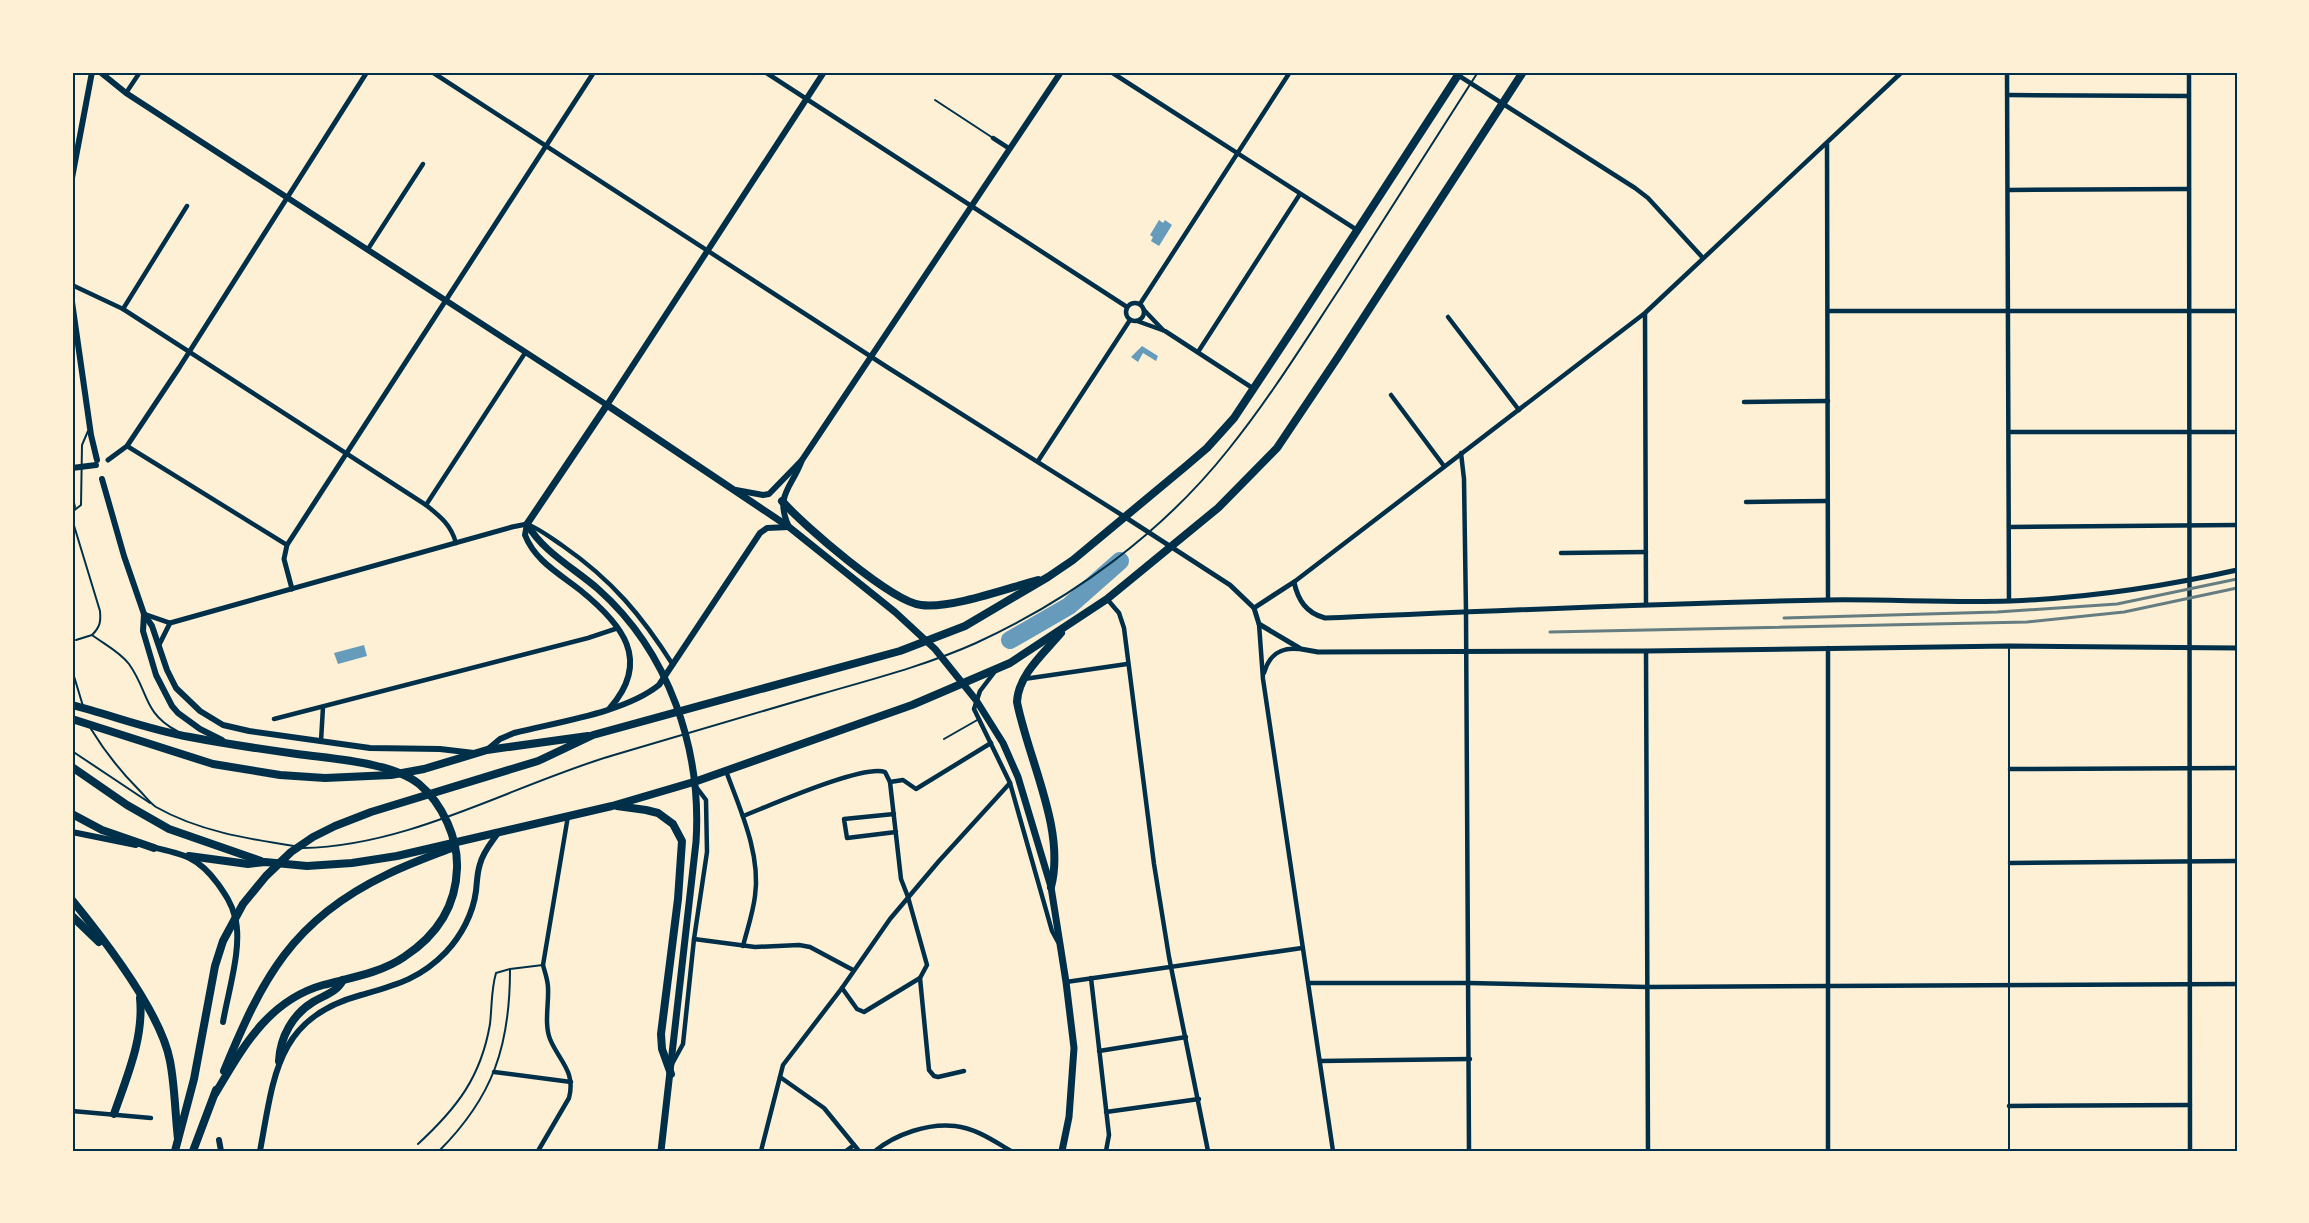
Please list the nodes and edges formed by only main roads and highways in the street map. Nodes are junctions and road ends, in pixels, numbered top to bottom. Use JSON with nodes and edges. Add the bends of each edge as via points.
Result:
{"nodes":[{"id":1,"x":92,"y":72,"type":"edge"},
{"id":2,"x":100,"y":72,"type":"edge"},
{"id":3,"x":824,"y":72,"type":"edge"},
{"id":4,"x":1061,"y":72,"type":"edge"},
{"id":5,"x":1523,"y":72,"type":"edge"},
{"id":6,"x":1457,"y":73,"type":"edge"},
{"id":7,"x":72,"y":178,"type":"edge"},
{"id":8,"x":72,"y":302,"type":"edge"},
{"id":9,"x":607,"y":405,"type":"junction"},
{"id":10,"x":802,"y":460,"type":"junction"},
{"id":11,"x":72,"y":468,"type":"edge"},
{"id":12,"x":102,"y":479,"type":"dead end"},
{"id":13,"x":736,"y":490,"type":"junction"},
{"id":14,"x":782,"y":501,"type":"junction"},
{"id":15,"x":527,"y":524,"type":"junction"},
{"id":16,"x":791,"y":529,"type":"junction"},
{"id":17,"x":1048,"y":577,"type":"junction"},
{"id":18,"x":144,"y":614,"type":"junction"},
{"id":19,"x":1066,"y":628,"type":"junction"},
{"id":20,"x":72,"y":705,"type":"edge"},
{"id":21,"x":609,"y":709,"type":"junction"},
{"id":22,"x":72,"y":719,"type":"edge"},
{"id":23,"x":593,"y":735,"type":"junction"},
{"id":24,"x":231,"y":744,"type":"junction"},
{"id":25,"x":487,"y":750,"type":"junction"},
{"id":26,"x":476,"y":753,"type":"junction"},
{"id":27,"x":72,"y":767,"type":"edge"},
{"id":28,"x":612,"y":806,"type":"junction"},
{"id":29,"x":72,"y":814,"type":"edge"},
{"id":30,"x":72,"y":832,"type":"edge"},
{"id":31,"x":498,"y":832,"type":"junction"},
{"id":32,"x":478,"y":837,"type":"junction"},
{"id":33,"x":154,"y":848,"type":"junction"},
{"id":34,"x":189,"y":856,"type":"junction"},
{"id":35,"x":265,"y":862,"type":"junction"},
{"id":36,"x":1052,"y":887,"type":"junction"},
{"id":37,"x":72,"y":900,"type":"edge"},
{"id":38,"x":72,"y":916,"type":"edge"},
{"id":39,"x":109,"y":951,"type":"junction"},
{"id":40,"x":346,"y":979,"type":"junction"},
{"id":41,"x":139,"y":994,"type":"junction"},
{"id":42,"x":223,"y":1022,"type":"dead end"},
{"id":43,"x":279,"y":1060,"type":"junction"},
{"id":44,"x":671,"y":1074,"type":"junction"},
{"id":45,"x":215,"y":1094,"type":"junction"},
{"id":46,"x":114,"y":1114,"type":"road end"},
{"id":47,"x":219,"y":1140,"type":"dead end"},
{"id":48,"x":177,"y":1147,"type":"edge"},
{"id":49,"x":193,"y":1151,"type":"edge"},
{"id":50,"x":221,"y":1151,"type":"edge"},
{"id":51,"x":260,"y":1151,"type":"edge"},
{"id":52,"x":661,"y":1151,"type":"edge"},
{"id":53,"x":1062,"y":1151,"type":"edge"}],
"edges":[{"from":1,"to":7,"type":"main road"},
{"from":2,"to":9,"type":"main road","via":[[126,93]]},
{"from":3,"to":9,"type":"main road"},
{"from":4,"to":10,"type":"main road"},
{"from":5,"to":19,"type":"highway","via":[[1277,448],[1218,508]]},
{"from":6,"to":17,"type":"highway","via":[[1234,417],[1207,448]]},
{"from":8,"to":11,"type":"main road","via":[[96,462]]},
{"from":9,"to":13,"type":"main road"},
{"from":9,"to":15,"type":"main road"},
{"from":10,"to":13,"type":"main road","via":[[769,494]]},
{"from":10,"to":14,"type":"main road"},
{"from":12,"to":18,"type":"main road"},
{"from":13,"to":16,"type":"main road"},
{"from":14,"to":16,"type":"main road"},
{"from":14,"to":17,"type":"highway","via":[[810,530],[891,592],[913,603],[935,605],[970,599]]},
{"from":15,"to":21,"type":"main road","via":[[525,535],[538,556],[598,605],[618,628],[630,652],[632,665],[624,690]]},
{"from":15,"to":44,"type":"main road","via":[[543,546],[600,591],[641,638],[667,682],[684,726],[698,809]]},
{"from":16,"to":21,"type":"main road","via":[[767,528],[760,533],[659,685]]},
{"from":16,"to":36,"type":"main road","via":[[917,631],[976,700],[1003,743],[1018,777]]},
{"from":17,"to":23,"type":"highway","via":[[965,626],[900,651]]},
{"from":18,"to":24,"type":"main road","via":[[143,631],[153,666],[172,706],[184,719]]},
{"from":18,"to":26,"type":"main road","via":[[176,688],[212,720],[249,731],[370,748]]},
{"from":19,"to":28,"type":"highway","via":[[998,668],[912,705],[692,783]]},
{"from":19,"to":36,"type":"highway","via":[[1024,679],[1017,694],[1056,850]]},
{"from":20,"to":24,"type":"highway","via":[[188,737]]},
{"from":21,"to":25,"type":"main road","via":[[514,733]]},
{"from":22,"to":26,"type":"highway","via":[[213,764],[280,775],[391,775]]},
{"from":23,"to":25,"type":"highway"},
{"from":23,"to":48,"type":"highway","via":[[538,761],[335,826],[291,852],[266,876],[243,904],[215,966]]},
{"from":24,"to":40,"type":"highway","via":[[387,768],[418,784],[436,803],[449,826],[457,855],[457,883],[448,913],[432,934],[403,958]]},
{"from":25,"to":26,"type":"highway"},
{"from":27,"to":35,"type":"highway","via":[[169,829]]},
{"from":28,"to":31,"type":"highway"},
{"from":28,"to":44,"type":"highway","via":[[658,813],[673,824],[682,841],[662,1034],[662,1049]]},
{"from":29,"to":33,"type":"highway","via":[[102,830]]},
{"from":30,"to":33,"type":"main road"},
{"from":31,"to":32,"type":"highway"},
{"from":31,"to":43,"type":"main road","via":[[480,865],[467,922],[446,952],[410,981],[345,999],[321,1011],[292,1039]]},
{"from":32,"to":35,"type":"highway","via":[[352,863],[308,866]]},
{"from":32,"to":45,"type":"highway","via":[[386,874],[312,922],[266,980]]},
{"from":33,"to":34,"type":"main road"},
{"from":34,"to":35,"type":"highway","via":[[248,864]]},
{"from":34,"to":42,"type":"main road","via":[[215,880],[236,918],[237,937]]},
{"from":36,"to":53,"type":"main road","via":[[1074,1048],[1069,1117]]},
{"from":37,"to":39,"type":"highway"},
{"from":38,"to":39,"type":"highway"},
{"from":39,"to":41,"type":"highway"},
{"from":40,"to":43,"type":"highway","via":[[291,1023],[280,1045]]},
{"from":40,"to":45,"type":"highway","via":[[303,992],[270,1014],[241,1050]]},
{"from":41,"to":46,"type":"highway","via":[[138,1039]]},
{"from":41,"to":48,"type":"highway","via":[[157,1022],[170,1059]]},
{"from":43,"to":51,"type":"main road"},
{"from":44,"to":52,"type":"main road"},
{"from":45,"to":49,"type":"highway"},
{"from":47,"to":50,"type":"main road"}]}
